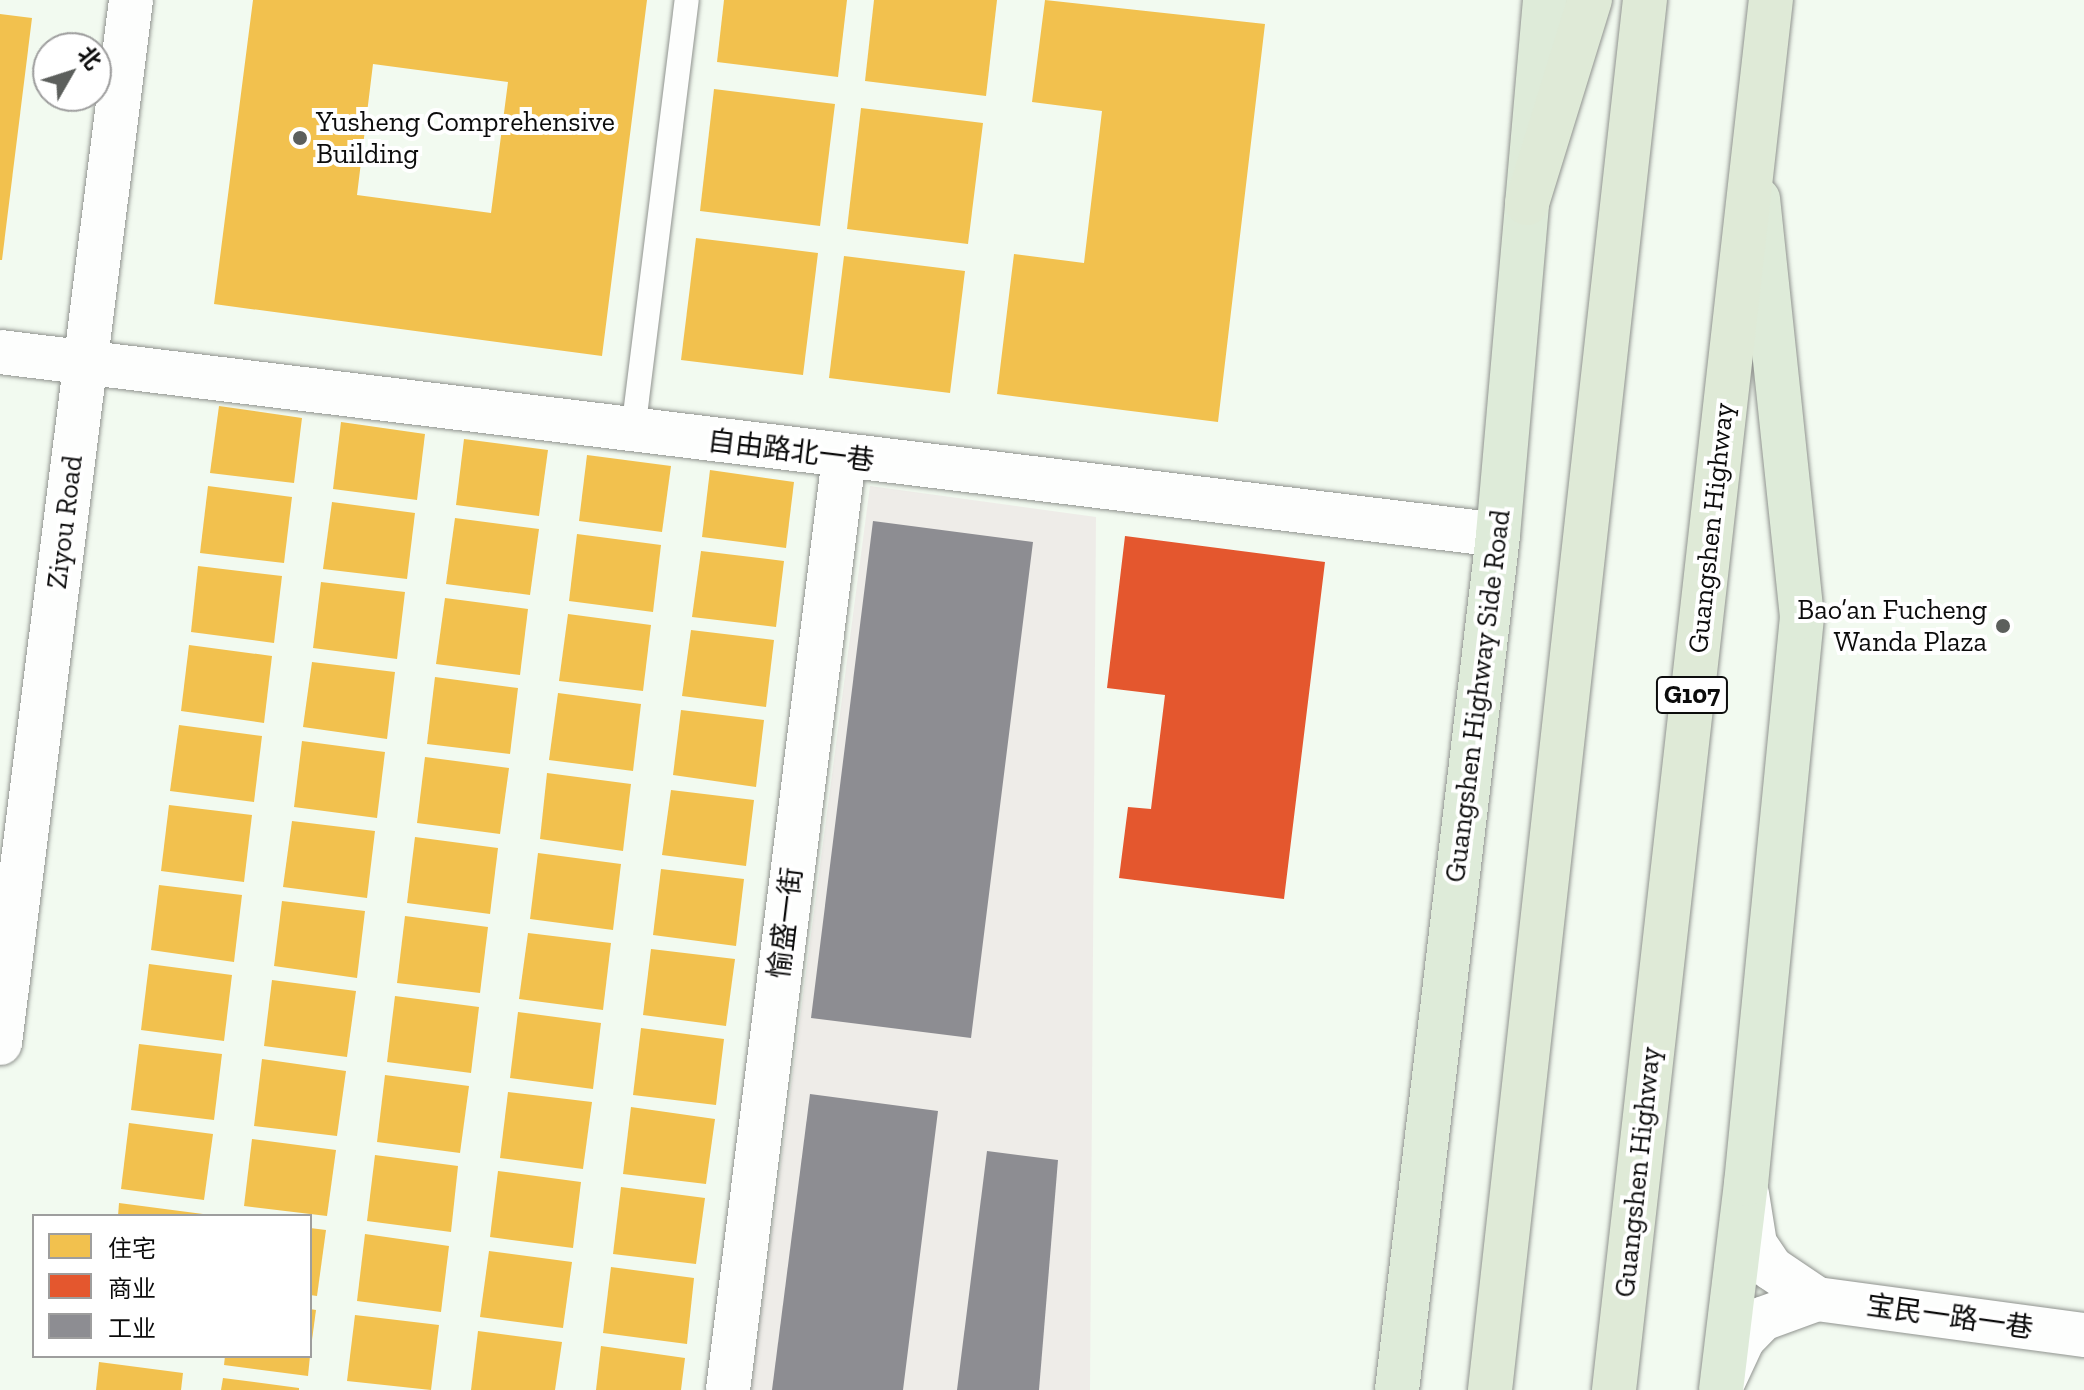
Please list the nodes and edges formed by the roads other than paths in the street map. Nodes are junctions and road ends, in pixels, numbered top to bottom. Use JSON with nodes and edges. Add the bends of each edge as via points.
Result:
{"nodes":[{"id":1,"x":131,"y":0,"type":"edge"},
{"id":2,"x":687,"y":0,"type":"edge"},
{"id":3,"x":1545,"y":0,"type":"edge"},
{"id":4,"x":1590,"y":0,"type":"edge"},
{"id":5,"x":1645,"y":0,"type":"edge"},
{"id":6,"x":1771,"y":0,"type":"edge"},
{"id":7,"x":1754,"y":156,"type":"junction"},
{"id":8,"x":1527,"y":203,"type":"junction"},
{"id":9,"x":0,"y":352,"type":"edge"},
{"id":10,"x":85,"y":365,"type":"junction"},
{"id":11,"x":633,"y":431,"type":"junction"},
{"id":12,"x":844,"y":457,"type":"junction"},
{"id":13,"x":1498,"y":535,"type":"junction"},
{"id":14,"x":0,"y":1043,"type":"edge"},
{"id":15,"x":1746,"y":1184,"type":"junction"},
{"id":16,"x":1817,"y":1299,"type":"junction"},
{"id":17,"x":2084,"y":1335,"type":"edge"},
{"id":18,"x":1721,"y":1389,"type":"edge"},
{"id":19,"x":728,"y":1390,"type":"edge"},
{"id":20,"x":1397,"y":1390,"type":"edge"},
{"id":21,"x":1490,"y":1390,"type":"edge"},
{"id":22,"x":1614,"y":1390,"type":"edge"}],
"edges":[{"from":1,"to":10,"type":"street","name":"Ziyou Road"},
{"from":2,"to":11,"type":"lane"},
{"from":3,"to":8,"type":"main road","name":"Guangshen Highway Side Road"},
{"from":4,"to":8,"type":"highway"},
{"from":5,"to":21,"type":"highway"},
{"from":6,"to":7,"type":"highway","name":"Guangshen Highway","number":"G107"},
{"from":7,"to":15,"type":"main road","via":[[1802,617]]},
{"from":7,"to":22,"type":"highway","name":"Guangshen Highway","number":"G107"},
{"from":8,"to":13,"type":"main road","name":"Guangshen Highway Side Road"},
{"from":9,"to":10,"type":"street","name":"自由路北一巷"},
{"from":10,"to":11,"type":"street","name":"自由路北一巷"},
{"from":10,"to":14,"type":"street","name":"Ziyou Road"},
{"from":11,"to":12,"type":"street","name":"自由路北一巷"},
{"from":12,"to":13,"type":"street","name":"自由路北一巷"},
{"from":12,"to":19,"type":"street","name":"愉盛一街"},
{"from":13,"to":20,"type":"main road","name":"Guangshen Highway Side Road"},
{"from":15,"to":16,"type":"street","via":[[1755,1244],[1771,1268]]},
{"from":15,"to":18,"type":"main road"},
{"from":16,"to":17,"type":"street","name":"宝民一路一巷"},
{"from":16,"to":18,"type":"street","via":[[1762,1319],[1743,1339]]}]}
